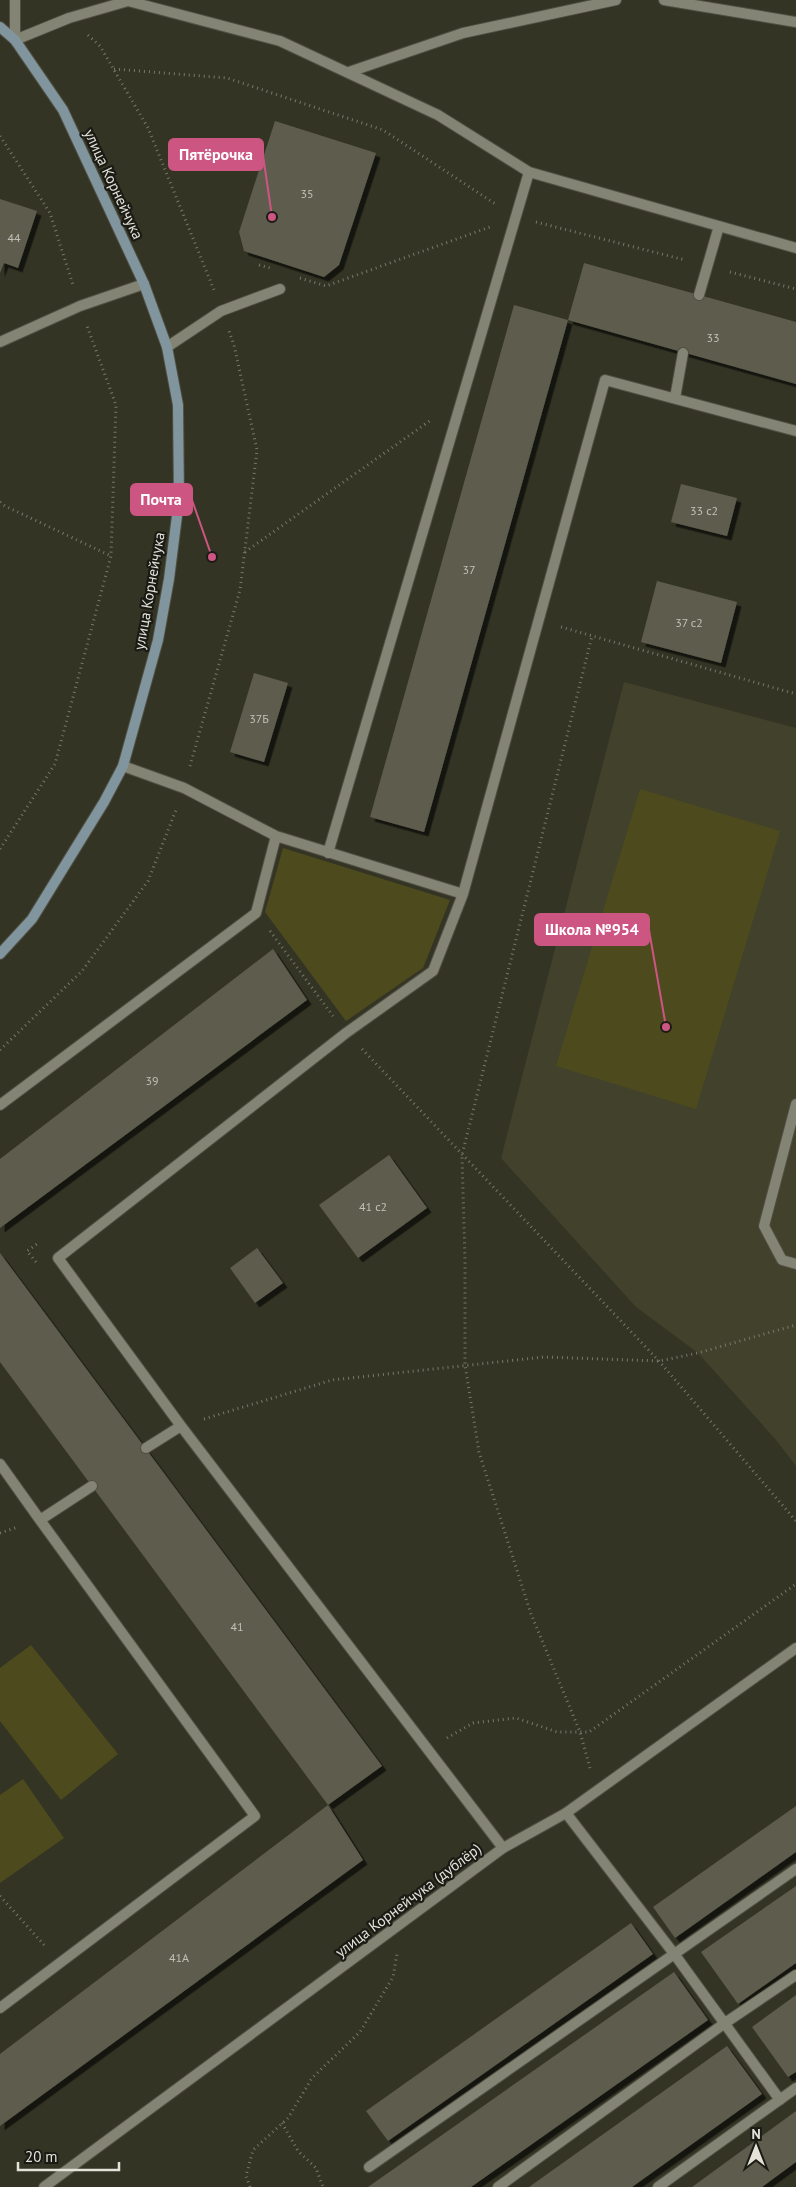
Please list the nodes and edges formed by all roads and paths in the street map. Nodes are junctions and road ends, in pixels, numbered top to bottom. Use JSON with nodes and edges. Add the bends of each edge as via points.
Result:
{"nodes":[{"id":1,"x":15,"y":0,"type":"edge"},
{"id":2,"x":616,"y":0,"type":"edge"},
{"id":3,"x":664,"y":0,"type":"edge"},
{"id":4,"x":796,"y":22,"type":"edge"},
{"id":5,"x":0,"y":26,"type":"edge"},
{"id":6,"x":15,"y":40,"type":"junction"},
{"id":7,"x":114,"y":68,"type":"dead end"},
{"id":8,"x":349,"y":72,"type":"junction"},
{"id":9,"x":0,"y":136,"type":"edge"},
{"id":10,"x":529,"y":172,"type":"junction"},
{"id":11,"x":516,"y":217,"type":"junction"},
{"id":12,"x":719,"y":226,"type":"junction"},
{"id":13,"x":796,"y":248,"type":"edge"},
{"id":14,"x":259,"y":265,"type":"dead end"},
{"id":15,"x":708,"y":266,"type":"junction"},
{"id":16,"x":276,"y":270,"type":"dead end"},
{"id":17,"x":293,"y":276,"type":"dead end"},
{"id":18,"x":144,"y":284,"type":"junction"},
{"id":19,"x":796,"y":288,"type":"edge"},
{"id":20,"x":280,"y":289,"type":"dead end"},
{"id":21,"x":699,"y":295,"type":"dead end"},
{"id":22,"x":80,"y":306,"type":"junction"},
{"id":23,"x":0,"y":342,"type":"edge"},
{"id":24,"x":167,"y":347,"type":"junction"},
{"id":25,"x":683,"y":352,"type":"dead end"},
{"id":26,"x":462,"y":397,"type":"junction"},
{"id":27,"x":675,"y":398,"type":"junction"},
{"id":28,"x":796,"y":431,"type":"edge"},
{"id":29,"x":0,"y":502,"type":"edge"},
{"id":30,"x":244,"y":553,"type":"dead end"},
{"id":31,"x":111,"y":556,"type":"junction"},
{"id":32,"x":538,"y":620,"type":"junction"},
{"id":33,"x":592,"y":636,"type":"junction"},
{"id":34,"x":796,"y":694,"type":"edge"},
{"id":35,"x":123,"y":766,"type":"junction"},
{"id":36,"x":276,"y":836,"type":"junction"},
{"id":37,"x":0,"y":849,"type":"edge"},
{"id":38,"x":328,"y":853,"type":"junction"},
{"id":39,"x":462,"y":894,"type":"junction"},
{"id":40,"x":256,"y":913,"type":"junction"},
{"id":41,"x":0,"y":954,"type":"edge"},
{"id":42,"x":331,"y":1013,"type":"junction"},
{"id":43,"x":323,"y":1019,"type":"dead end"},
{"id":44,"x":346,"y":1032,"type":"junction"},
{"id":45,"x":796,"y":1104,"type":"edge"},
{"id":46,"x":0,"y":1105,"type":"edge"},
{"id":47,"x":462,"y":1155,"type":"junction"},
{"id":48,"x":45,"y":1238,"type":"dead end"},
{"id":49,"x":796,"y":1264,"type":"edge"},
{"id":50,"x":39,"y":1266,"type":"dead end"},
{"id":51,"x":796,"y":1325,"type":"edge"},
{"id":52,"x":659,"y":1361,"type":"junction"},
{"id":53,"x":465,"y":1365,"type":"junction"},
{"id":54,"x":181,"y":1426,"type":"junction"},
{"id":55,"x":146,"y":1448,"type":"dead end"},
{"id":56,"x":0,"y":1464,"type":"edge"},
{"id":57,"x":92,"y":1486,"type":"dead end"},
{"id":58,"x":40,"y":1520,"type":"junction"},
{"id":59,"x":796,"y":1521,"type":"edge"},
{"id":60,"x":796,"y":1584,"type":"edge"},
{"id":61,"x":796,"y":1648,"type":"edge"},
{"id":62,"x":580,"y":1732,"type":"junction"},
{"id":63,"x":427,"y":1749,"type":"junction"},
{"id":64,"x":596,"y":1791,"type":"junction"},
{"id":65,"x":566,"y":1813,"type":"junction"},
{"id":66,"x":503,"y":1848,"type":"junction"},
{"id":67,"x":796,"y":1869,"type":"edge"},
{"id":68,"x":0,"y":1896,"type":"edge"},
{"id":69,"x":402,"y":1924,"type":"junction"},
{"id":70,"x":675,"y":1955,"type":"junction"},
{"id":71,"x":60,"y":1963,"type":"junction"},
{"id":72,"x":796,"y":1975,"type":"edge"},
{"id":73,"x":0,"y":2008,"type":"edge"},
{"id":74,"x":725,"y":2023,"type":"junction"},
{"id":75,"x":796,"y":2088,"type":"edge"},
{"id":76,"x":780,"y":2100,"type":"junction"},
{"id":77,"x":282,"y":2123,"type":"junction"},
{"id":78,"x":369,"y":2167,"type":"dead end"},
{"id":79,"x":44,"y":2187,"type":"edge"},
{"id":80,"x":250,"y":2187,"type":"edge"},
{"id":81,"x":323,"y":2187,"type":"edge"},
{"id":82,"x":498,"y":2187,"type":"edge"},
{"id":83,"x":658,"y":2187,"type":"edge"}],
"edges":[{"from":1,"to":6,"type":"street"},
{"from":2,"to":8,"type":"street","via":[[463,33]]},
{"from":3,"to":4,"type":"street"},
{"from":5,"to":6,"type":"street","name":"улица Корнейчука"},
{"from":6,"to":8,"type":"street","via":[[69,18],[128,1],[280,41]]},
{"from":6,"to":18,"type":"street","name":"улица Корнейчука","via":[[63,110]]},
{"from":7,"to":11,"type":"path","via":[[227,78],[383,130]]},
{"from":8,"to":10,"type":"street","via":[[438,116]]},
{"from":9,"to":22,"type":"path","via":[[50,213]]},
{"from":10,"to":11,"type":"street"},
{"from":10,"to":12,"type":"street"},
{"from":11,"to":15,"type":"path"},
{"from":11,"to":17,"type":"path","via":[[326,286]]},
{"from":11,"to":26,"type":"street"},
{"from":12,"to":13,"type":"street"},
{"from":12,"to":15,"type":"street"},
{"from":14,"to":16,"type":"path"},
{"from":15,"to":19,"type":"path"},
{"from":15,"to":21,"type":"street"},
{"from":18,"to":22,"type":"street"},
{"from":18,"to":24,"type":"street","name":"улица Корнейчука"},
{"from":20,"to":24,"type":"street","via":[[221,311]]},
{"from":22,"to":23,"type":"street"},
{"from":22,"to":31,"type":"path","via":[[116,405]]},
{"from":24,"to":35,"type":"street","name":"улица Корнейчука","via":[[178,404],[179,500],[170,579],[158,640]]},
{"from":25,"to":27,"type":"street"},
{"from":26,"to":30,"type":"path"},
{"from":26,"to":38,"type":"street"},
{"from":27,"to":28,"type":"street"},
{"from":27,"to":32,"type":"street","via":[[605,380]]},
{"from":29,"to":31,"type":"path"},
{"from":31,"to":37,"type":"path","via":[[55,764]]},
{"from":32,"to":33,"type":"path"},
{"from":32,"to":39,"type":"street"},
{"from":33,"to":34,"type":"path"},
{"from":33,"to":47,"type":"path"},
{"from":35,"to":36,"type":"street","via":[[184,788]]},
{"from":35,"to":41,"type":"street","name":"улица Корнейчука","via":[[32,919]]},
{"from":36,"to":38,"type":"street"},
{"from":36,"to":40,"type":"street"},
{"from":38,"to":39,"type":"street"},
{"from":39,"to":44,"type":"street","via":[[433,971]]},
{"from":40,"to":42,"type":"path"},
{"from":40,"to":46,"type":"street"},
{"from":42,"to":43,"type":"path"},
{"from":42,"to":44,"type":"path"},
{"from":44,"to":47,"type":"path"},
{"from":44,"to":54,"type":"street","via":[[58,1258]]},
{"from":45,"to":49,"type":"street","via":[[764,1226],[782,1260]]},
{"from":47,"to":52,"type":"path"},
{"from":47,"to":53,"type":"path"},
{"from":48,"to":50,"type":"path","via":[[27,1251]]},
{"from":51,"to":52,"type":"path"},
{"from":52,"to":53,"type":"path","via":[[544,1357]]},
{"from":52,"to":59,"type":"path"},
{"from":53,"to":54,"type":"path","via":[[332,1380]]},
{"from":53,"to":62,"type":"path","via":[[479,1452],[530,1614]]},
{"from":54,"to":55,"type":"street"},
{"from":54,"to":63,"type":"street"},
{"from":56,"to":58,"type":"street"},
{"from":57,"to":58,"type":"street"},
{"from":58,"to":71,"type":"street","via":[[255,1816]]},
{"from":60,"to":62,"type":"path","via":[[589,1732]]},
{"from":61,"to":64,"type":"street","name":"улица Корнейчука (дублёр)"},
{"from":62,"to":63,"type":"path","via":[[557,1732],[516,1718],[473,1723]]},
{"from":62,"to":64,"type":"path"},
{"from":63,"to":66,"type":"street"},
{"from":64,"to":65,"type":"street","name":"улица Корнейчука (дублёр)"},
{"from":65,"to":66,"type":"street","name":"улица Корнейчука (дублёр)"},
{"from":65,"to":70,"type":"street"},
{"from":66,"to":69,"type":"street","name":"улица Корнейчука (дублёр)"},
{"from":67,"to":70,"type":"street"},
{"from":68,"to":71,"type":"path"},
{"from":69,"to":77,"type":"path","via":[[393,1977],[360,2032],[312,2078]]},
{"from":69,"to":79,"type":"street","name":"улица Корнейчука (дублёр)"},
{"from":70,"to":74,"type":"street"},
{"from":70,"to":78,"type":"street"},
{"from":71,"to":73,"type":"street"},
{"from":72,"to":74,"type":"street"},
{"from":74,"to":76,"type":"street"},
{"from":74,"to":82,"type":"street"},
{"from":75,"to":76,"type":"street"},
{"from":76,"to":83,"type":"street"},
{"from":77,"to":80,"type":"path","via":[[253,2150],[246,2176]]},
{"from":77,"to":81,"type":"path","via":[[298,2151],[316,2168]]}]}
